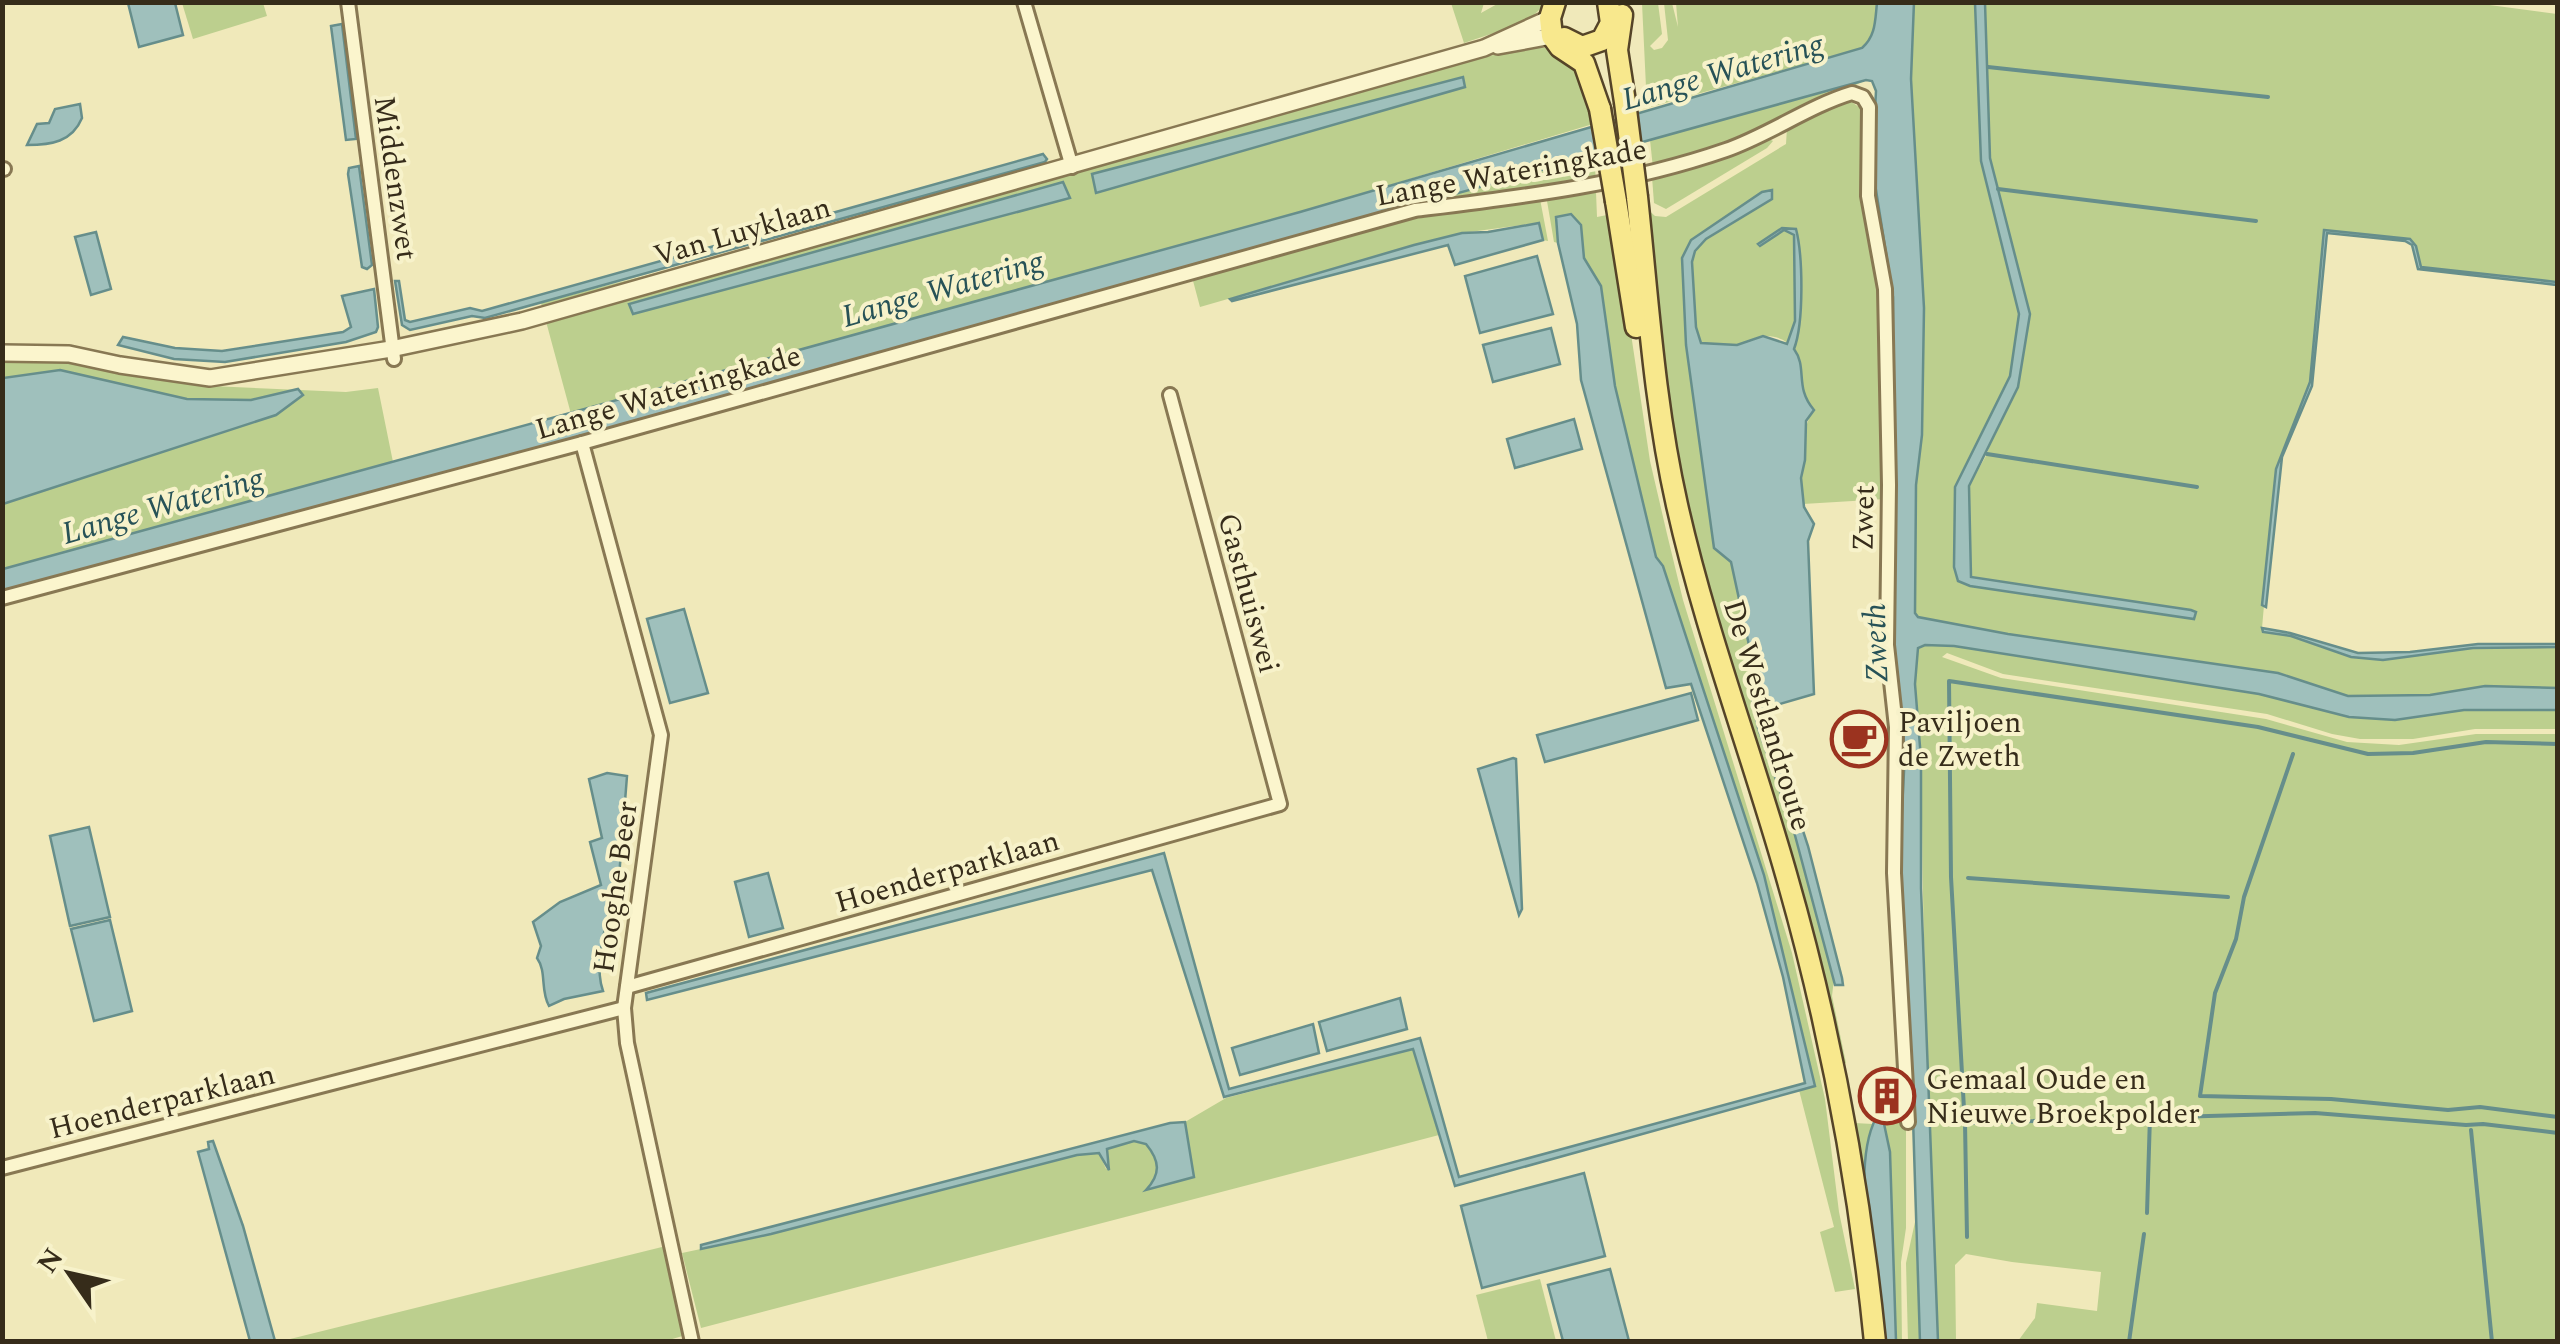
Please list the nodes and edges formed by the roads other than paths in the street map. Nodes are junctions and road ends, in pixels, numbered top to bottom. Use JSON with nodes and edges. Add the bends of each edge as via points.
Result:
{"nodes":[{"id":1,"x":348,"y":2,"type":"edge"},
{"id":2,"x":1024,"y":2,"type":"edge"},
{"id":3,"x":1568,"y":2,"type":"edge"},
{"id":4,"x":1608,"y":2,"type":"edge"},
{"id":5,"x":1619,"y":2,"type":"edge"},
{"id":6,"x":1555,"y":23,"type":"edge"},
{"id":7,"x":1587,"y":48,"type":"junction"},
{"id":8,"x":1863,"y":98,"type":"joint"},
{"id":9,"x":1624,"y":102,"type":"junction"},
{"id":10,"x":1072,"y":167,"type":"junction"},
{"id":11,"x":2,"y":353,"type":"edge"},
{"id":12,"x":393,"y":354,"type":"junction"},
{"id":13,"x":1170,"y":395,"type":"dead end"},
{"id":14,"x":582,"y":442,"type":"junction"},
{"id":15,"x":2,"y":598,"type":"edge"},
{"id":16,"x":1280,"y":804,"type":"joint"},
{"id":17,"x":627,"y":986,"type":"junction"},
{"id":18,"x":624,"y":1008,"type":"junction"},
{"id":19,"x":1908,"y":1122,"type":"dead end"},
{"id":20,"x":2,"y":1168,"type":"edge"},
{"id":21,"x":692,"y":1342,"type":"edge"},
{"id":22,"x":1864,"y":1342,"type":"edge"},
{"id":23,"x":1875,"y":1342,"type":"edge"}],
"edges":[{"from":1,"to":12,"type":"street","name":"Middenzwet"},
{"from":2,"to":10,"type":"street"},
{"from":3,"to":6,"type":"main road"},
{"from":4,"to":7,"type":"main road","via":[[1612,18]]},
{"from":5,"to":9,"type":"main road","name":"De Westlandroute"},
{"from":6,"to":7,"type":"main road","via":[[1560,47]]},
{"from":6,"to":10,"type":"street","name":"Van Luyklaan"},
{"from":7,"to":9,"type":"main road","name":"De Westlandroute"},
{"from":7,"to":22,"type":"main road","name":"De Westlandroute","bridge":true,"via":[[1659,466],[1700,634],[1807,995],[1840,1161]]},
{"from":8,"to":14,"type":"street","name":"Lange Wateringkade","via":[[1839,97],[1746,142],[1655,173],[1415,210]]},
{"from":8,"to":19,"type":"street","name":"Zwet","via":[[1869,107],[1868,196],[1884,290],[1886,645],[1896,727],[1894,873]]},
{"from":9,"to":23,"type":"main road","name":"De Westlandroute","bridge":true,"via":[[1676,500],[1812,973],[1850,1158]]},
{"from":10,"to":12,"type":"street","name":"Van Luyklaan"},
{"from":11,"to":12,"type":"street","name":"Van Luyklaan","via":[[68,354],[210,378]]},
{"from":13,"to":16,"type":"street","name":"Gasthuiswei"},
{"from":14,"to":15,"type":"street","name":"Lange Wateringkade"},
{"from":14,"to":17,"type":"street","name":"Hooghe Beer","via":[[662,735]]},
{"from":16,"to":17,"type":"street","name":"Hoenderparklaan"},
{"from":17,"to":18,"type":"street","name":"Hooghe Beer"},
{"from":18,"to":20,"type":"street","name":"Hoenderparklaan"},
{"from":18,"to":21,"type":"street","name":"Hooghe Beer"}]}
